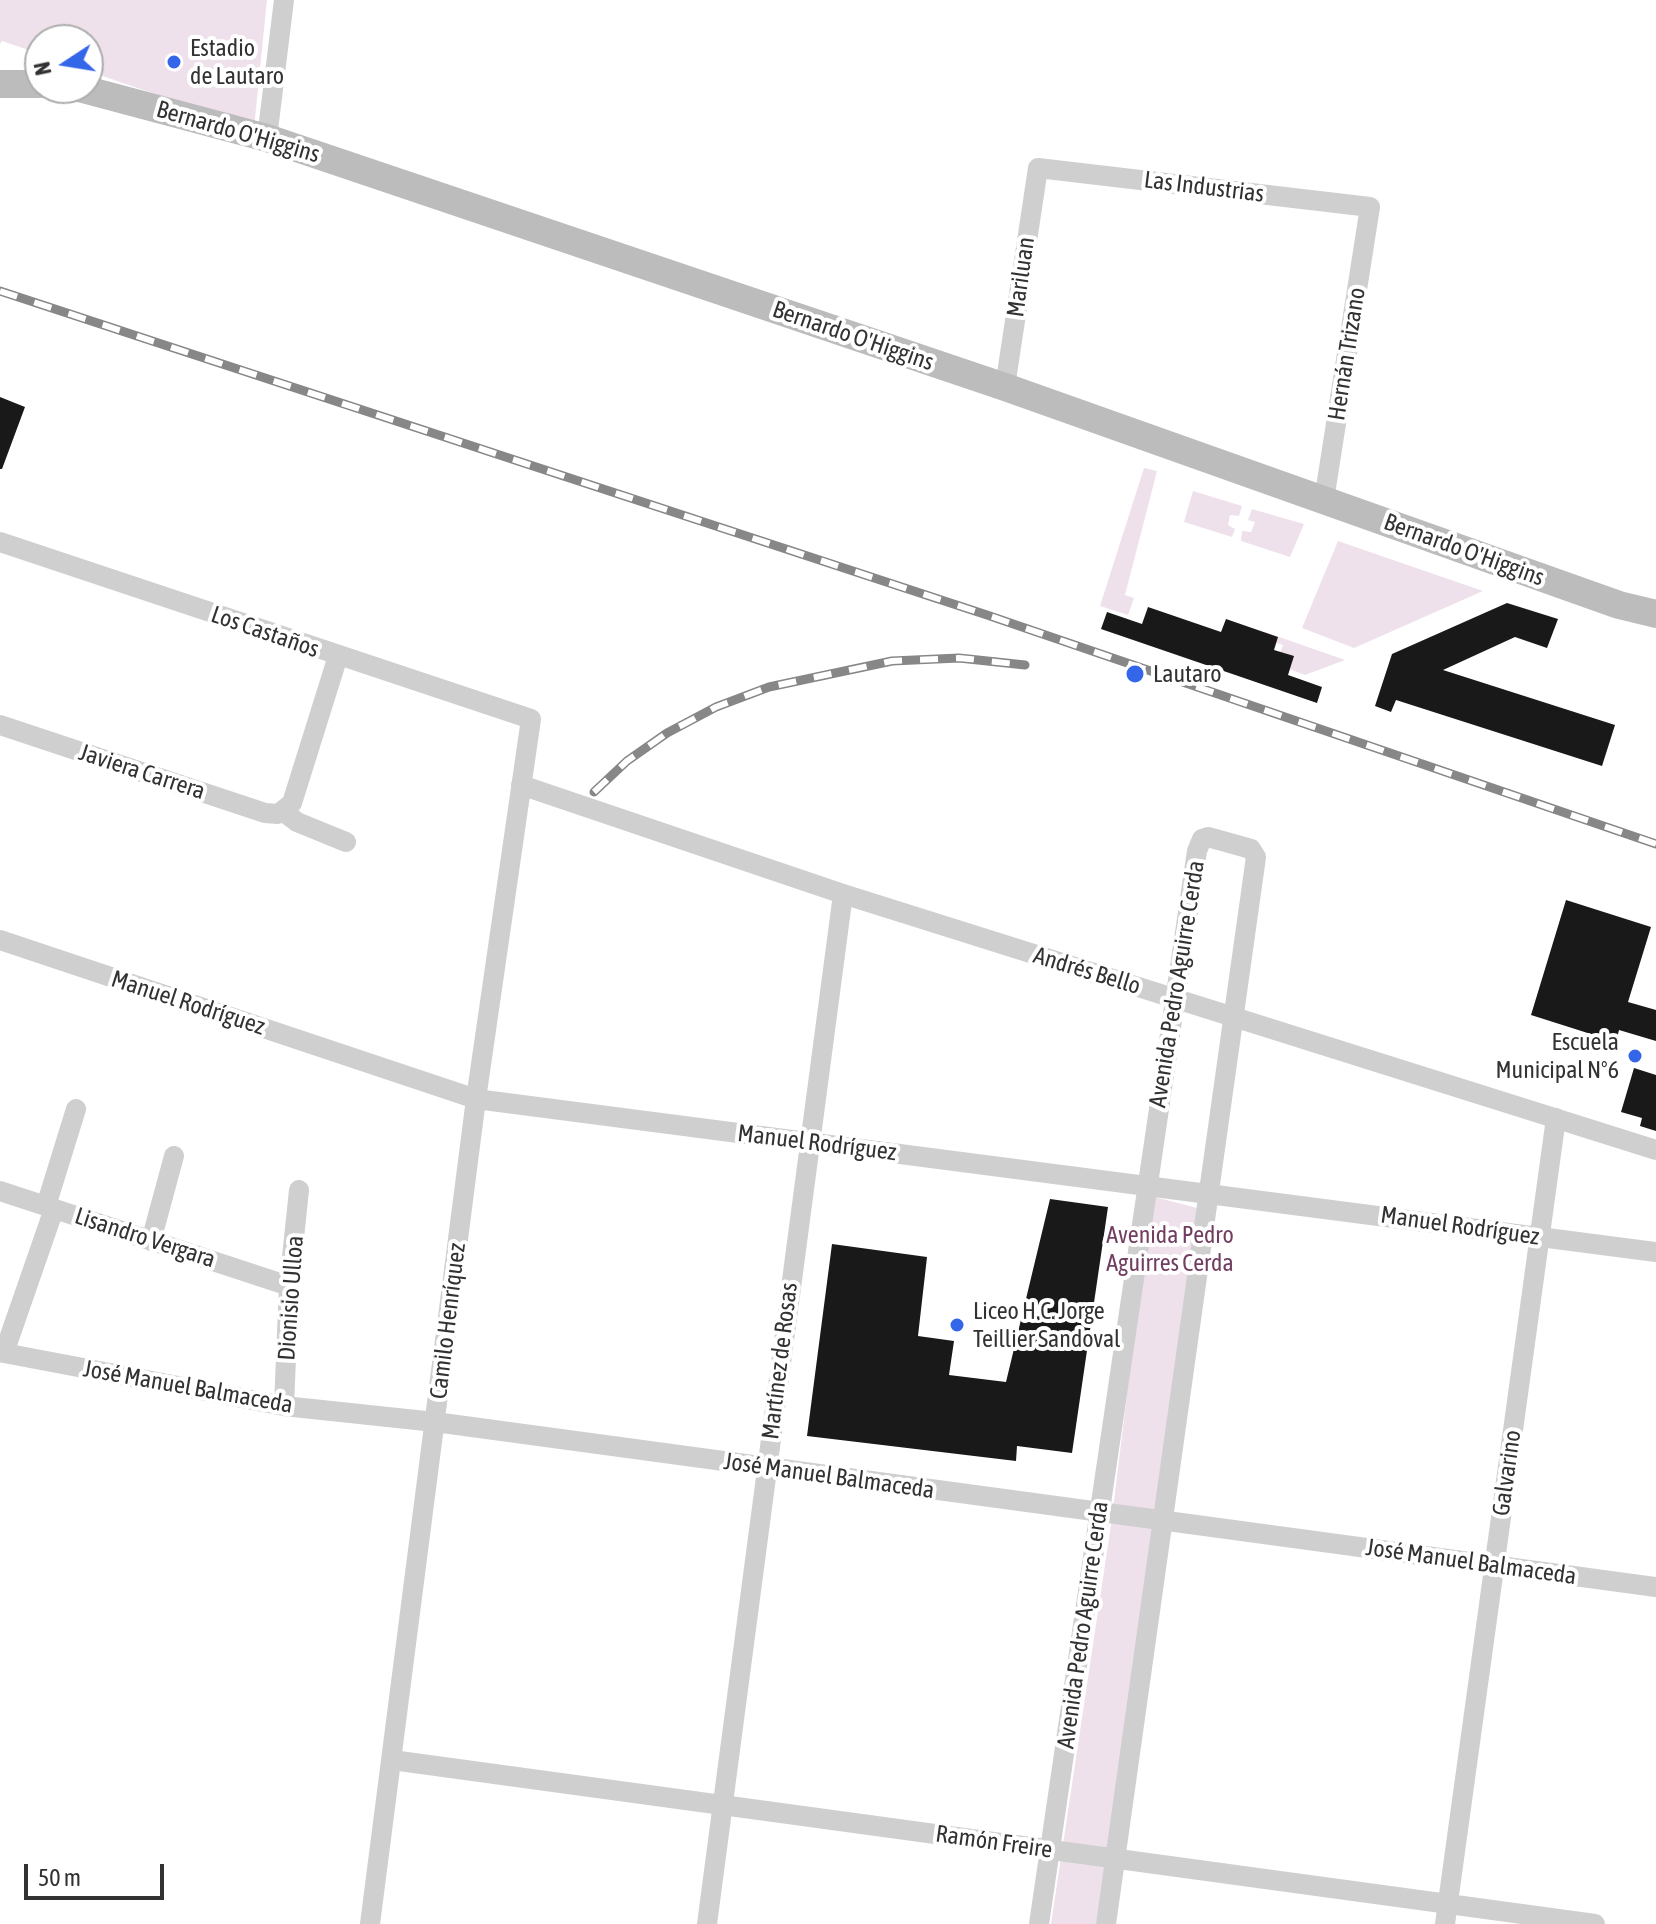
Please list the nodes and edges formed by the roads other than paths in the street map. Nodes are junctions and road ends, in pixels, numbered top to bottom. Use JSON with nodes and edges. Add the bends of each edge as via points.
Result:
{"nodes":[{"id":1,"x":284,"y":0,"type":"edge"},
{"id":2,"x":0,"y":84,"type":"edge"},
{"id":3,"x":24,"y":84,"type":"edge"},
{"id":4,"x":104,"y":95,"type":"edge"},
{"id":5,"x":267,"y":138,"type":"junction"},
{"id":6,"x":1038,"y":168,"type":"joint"},
{"id":7,"x":1370,"y":207,"type":"joint"},
{"id":8,"x":1005,"y":387,"type":"junction"},
{"id":9,"x":1324,"y":500,"type":"junction"},
{"id":10,"x":0,"y":542,"type":"edge"},
{"id":11,"x":1656,"y":603,"type":"edge"},
{"id":12,"x":1619,"y":605,"type":"junction"},
{"id":13,"x":1656,"y":614,"type":"edge"},
{"id":14,"x":338,"y":656,"type":"junction"},
{"id":15,"x":531,"y":719,"type":"joint"},
{"id":16,"x":0,"y":725,"type":"edge"},
{"id":17,"x":521,"y":785,"type":"junction"},
{"id":18,"x":284,"y":812,"type":"junction"},
{"id":19,"x":346,"y":842,"type":"dead end"},
{"id":20,"x":843,"y":894,"type":"junction"},
{"id":21,"x":0,"y":940,"type":"edge"},
{"id":22,"x":1175,"y":999,"type":"junction"},
{"id":23,"x":1233,"y":1015,"type":"junction"},
{"id":24,"x":476,"y":1099,"type":"junction"},
{"id":25,"x":76,"y":1109,"type":"dead end"},
{"id":26,"x":1556,"y":1118,"type":"junction"},
{"id":27,"x":809,"y":1141,"type":"junction"},
{"id":28,"x":1656,"y":1150,"type":"edge"},
{"id":29,"x":174,"y":1156,"type":"dead end"},
{"id":30,"x":1147,"y":1185,"type":"junction"},
{"id":31,"x":299,"y":1190,"type":"dead end"},
{"id":32,"x":0,"y":1191,"type":"edge"},
{"id":33,"x":1209,"y":1192,"type":"junction"},
{"id":34,"x":50,"y":1207,"type":"junction"},
{"id":35,"x":1540,"y":1238,"type":"junction"},
{"id":36,"x":151,"y":1241,"type":"junction"},
{"id":37,"x":1656,"y":1252,"type":"edge"},
{"id":38,"x":289,"y":1286,"type":"junction"},
{"id":39,"x":284,"y":1406,"type":"junction"},
{"id":40,"x":435,"y":1422,"type":"junction"},
{"id":41,"x":766,"y":1467,"type":"junction"},
{"id":42,"x":1100,"y":1512,"type":"junction"},
{"id":43,"x":1162,"y":1520,"type":"junction"},
{"id":44,"x":1494,"y":1565,"type":"junction"},
{"id":45,"x":1656,"y":1587,"type":"edge"},
{"id":46,"x":392,"y":1760,"type":"junction"},
{"id":47,"x":720,"y":1804,"type":"junction"},
{"id":48,"x":1049,"y":1849,"type":"junction"},
{"id":49,"x":1116,"y":1858,"type":"junction"},
{"id":50,"x":1446,"y":1914,"type":"edge"},
{"id":51,"x":370,"y":1924,"type":"edge"},
{"id":52,"x":707,"y":1924,"type":"edge"},
{"id":53,"x":1039,"y":1924,"type":"edge"},
{"id":54,"x":1106,"y":1924,"type":"edge"},
{"id":55,"x":1595,"y":1924,"type":"edge"}],
"edges":[{"from":1,"to":5,"type":"street"},
{"from":2,"to":3,"type":"main road"},
{"from":4,"to":5,"type":"main road","name":"Bernardo O'Higgins"},
{"from":5,"to":8,"type":"main road","name":"Bernardo O'Higgins"},
{"from":6,"to":7,"type":"street","name":"Las Industrias"},
{"from":6,"to":8,"type":"street","name":"Mariluan"},
{"from":7,"to":9,"type":"street","name":"Hernán Trizano"},
{"from":8,"to":9,"type":"main road","name":"Bernardo O'Higgins"},
{"from":9,"to":12,"type":"main road","name":"Bernardo O'Higgins"},
{"from":10,"to":14,"type":"street","name":"Los Castaños"},
{"from":11,"to":12,"type":"main road","name":"Bernardo O'Higgins"},
{"from":12,"to":13,"type":"main road","name":"Bernardo O'Higgins"},
{"from":14,"to":15,"type":"street","name":"Los Castaños"},
{"from":14,"to":18,"type":"street","via":[[292,803]]},
{"from":15,"to":17,"type":"street","name":"Camilo Henríquez"},
{"from":16,"to":18,"type":"street","name":"Javiera Carrera","via":[[265,813]]},
{"from":17,"to":20,"type":"street","name":"Andrés Bello"},
{"from":17,"to":24,"type":"street","name":"Camilo Henríquez"},
{"from":18,"to":19,"type":"street","name":"Javiera Carrera"},
{"from":20,"to":22,"type":"street","name":"Andrés Bello"},
{"from":20,"to":27,"type":"street","name":"Martínez de Rosas"},
{"from":21,"to":24,"type":"street","name":"Manuel Rodríguez"},
{"from":22,"to":23,"type":"street","name":"Andrés Bello"},
{"from":22,"to":23,"type":"street","name":"Avenida Pedro Aguirre Cerda","via":[[1199,845],[1208,837],[1251,849],[1256,857]]},
{"from":22,"to":30,"type":"street","name":"Avenida Pedro Aguirre Cerda"},
{"from":23,"to":26,"type":"street","name":"Andrés Bello"},
{"from":23,"to":33,"type":"street","name":"Avenida Pedro Aguirre Cerda"},
{"from":24,"to":27,"type":"street","name":"Manuel Rodríguez"},
{"from":24,"to":40,"type":"street","name":"Camilo Henríquez"},
{"from":25,"to":34,"type":"street"},
{"from":26,"to":28,"type":"street","name":"Andrés Bello"},
{"from":26,"to":35,"type":"street","name":"Galvarino"},
{"from":27,"to":30,"type":"street","name":"Manuel Rodríguez"},
{"from":27,"to":41,"type":"street","name":"Martínez de Rosas"},
{"from":29,"to":36,"type":"street"},
{"from":30,"to":33,"type":"street","name":"Manuel Rodríguez"},
{"from":30,"to":42,"type":"street","name":"Avenida Pedro Aguirre Cerda"},
{"from":31,"to":38,"type":"street","name":"Dionisio Ulloa"},
{"from":32,"to":34,"type":"street","name":"Lisandro Vergara"},
{"from":33,"to":35,"type":"street","name":"Manuel Rodríguez"},
{"from":33,"to":43,"type":"street","name":"Avenida Pedro Aguirre Cerda"},
{"from":34,"to":36,"type":"street","name":"Lisandro Vergara"},
{"from":34,"to":39,"type":"street","name":"José Manuel Balmaceda","via":[[4,1353]]},
{"from":35,"to":37,"type":"street","name":"Manuel Rodríguez"},
{"from":35,"to":44,"type":"street","name":"Galvarino"},
{"from":36,"to":38,"type":"street","name":"Lisandro Vergara"},
{"from":38,"to":39,"type":"street","name":"Dionisio Ulloa"},
{"from":39,"to":40,"type":"street","name":"José Manuel Balmaceda"},
{"from":40,"to":41,"type":"street","name":"José Manuel Balmaceda"},
{"from":40,"to":46,"type":"street","name":"Camilo Henríquez"},
{"from":41,"to":42,"type":"street","name":"José Manuel Balmaceda"},
{"from":41,"to":47,"type":"street","name":"Martínez de Rosas"},
{"from":42,"to":43,"type":"street","name":"José Manuel Balmaceda"},
{"from":42,"to":48,"type":"street","name":"Avenida Pedro Aguirre Cerda"},
{"from":43,"to":44,"type":"street","name":"José Manuel Balmaceda"},
{"from":43,"to":49,"type":"street","name":"Avenida Pedro Aguirre Cerda"},
{"from":44,"to":45,"type":"street","name":"José Manuel Balmaceda"},
{"from":44,"to":50,"type":"street","name":"Galvarino"},
{"from":46,"to":47,"type":"street","name":"Ramón Freire"},
{"from":46,"to":51,"type":"street","name":"Camilo Henríquez"},
{"from":47,"to":48,"type":"street","name":"Ramón Freire"},
{"from":47,"to":52,"type":"street","name":"Martínez de Rosas"},
{"from":48,"to":49,"type":"street","name":"Ramón Freire"},
{"from":48,"to":53,"type":"street","name":"Avenida Pedro Aguirre Cerda"},
{"from":49,"to":50,"type":"street","name":"Ramón Freire"},
{"from":49,"to":54,"type":"street","name":"Avenida Pedro Aguirre Cerda"},
{"from":50,"to":55,"type":"street","name":"Ramón Freire"}]}
